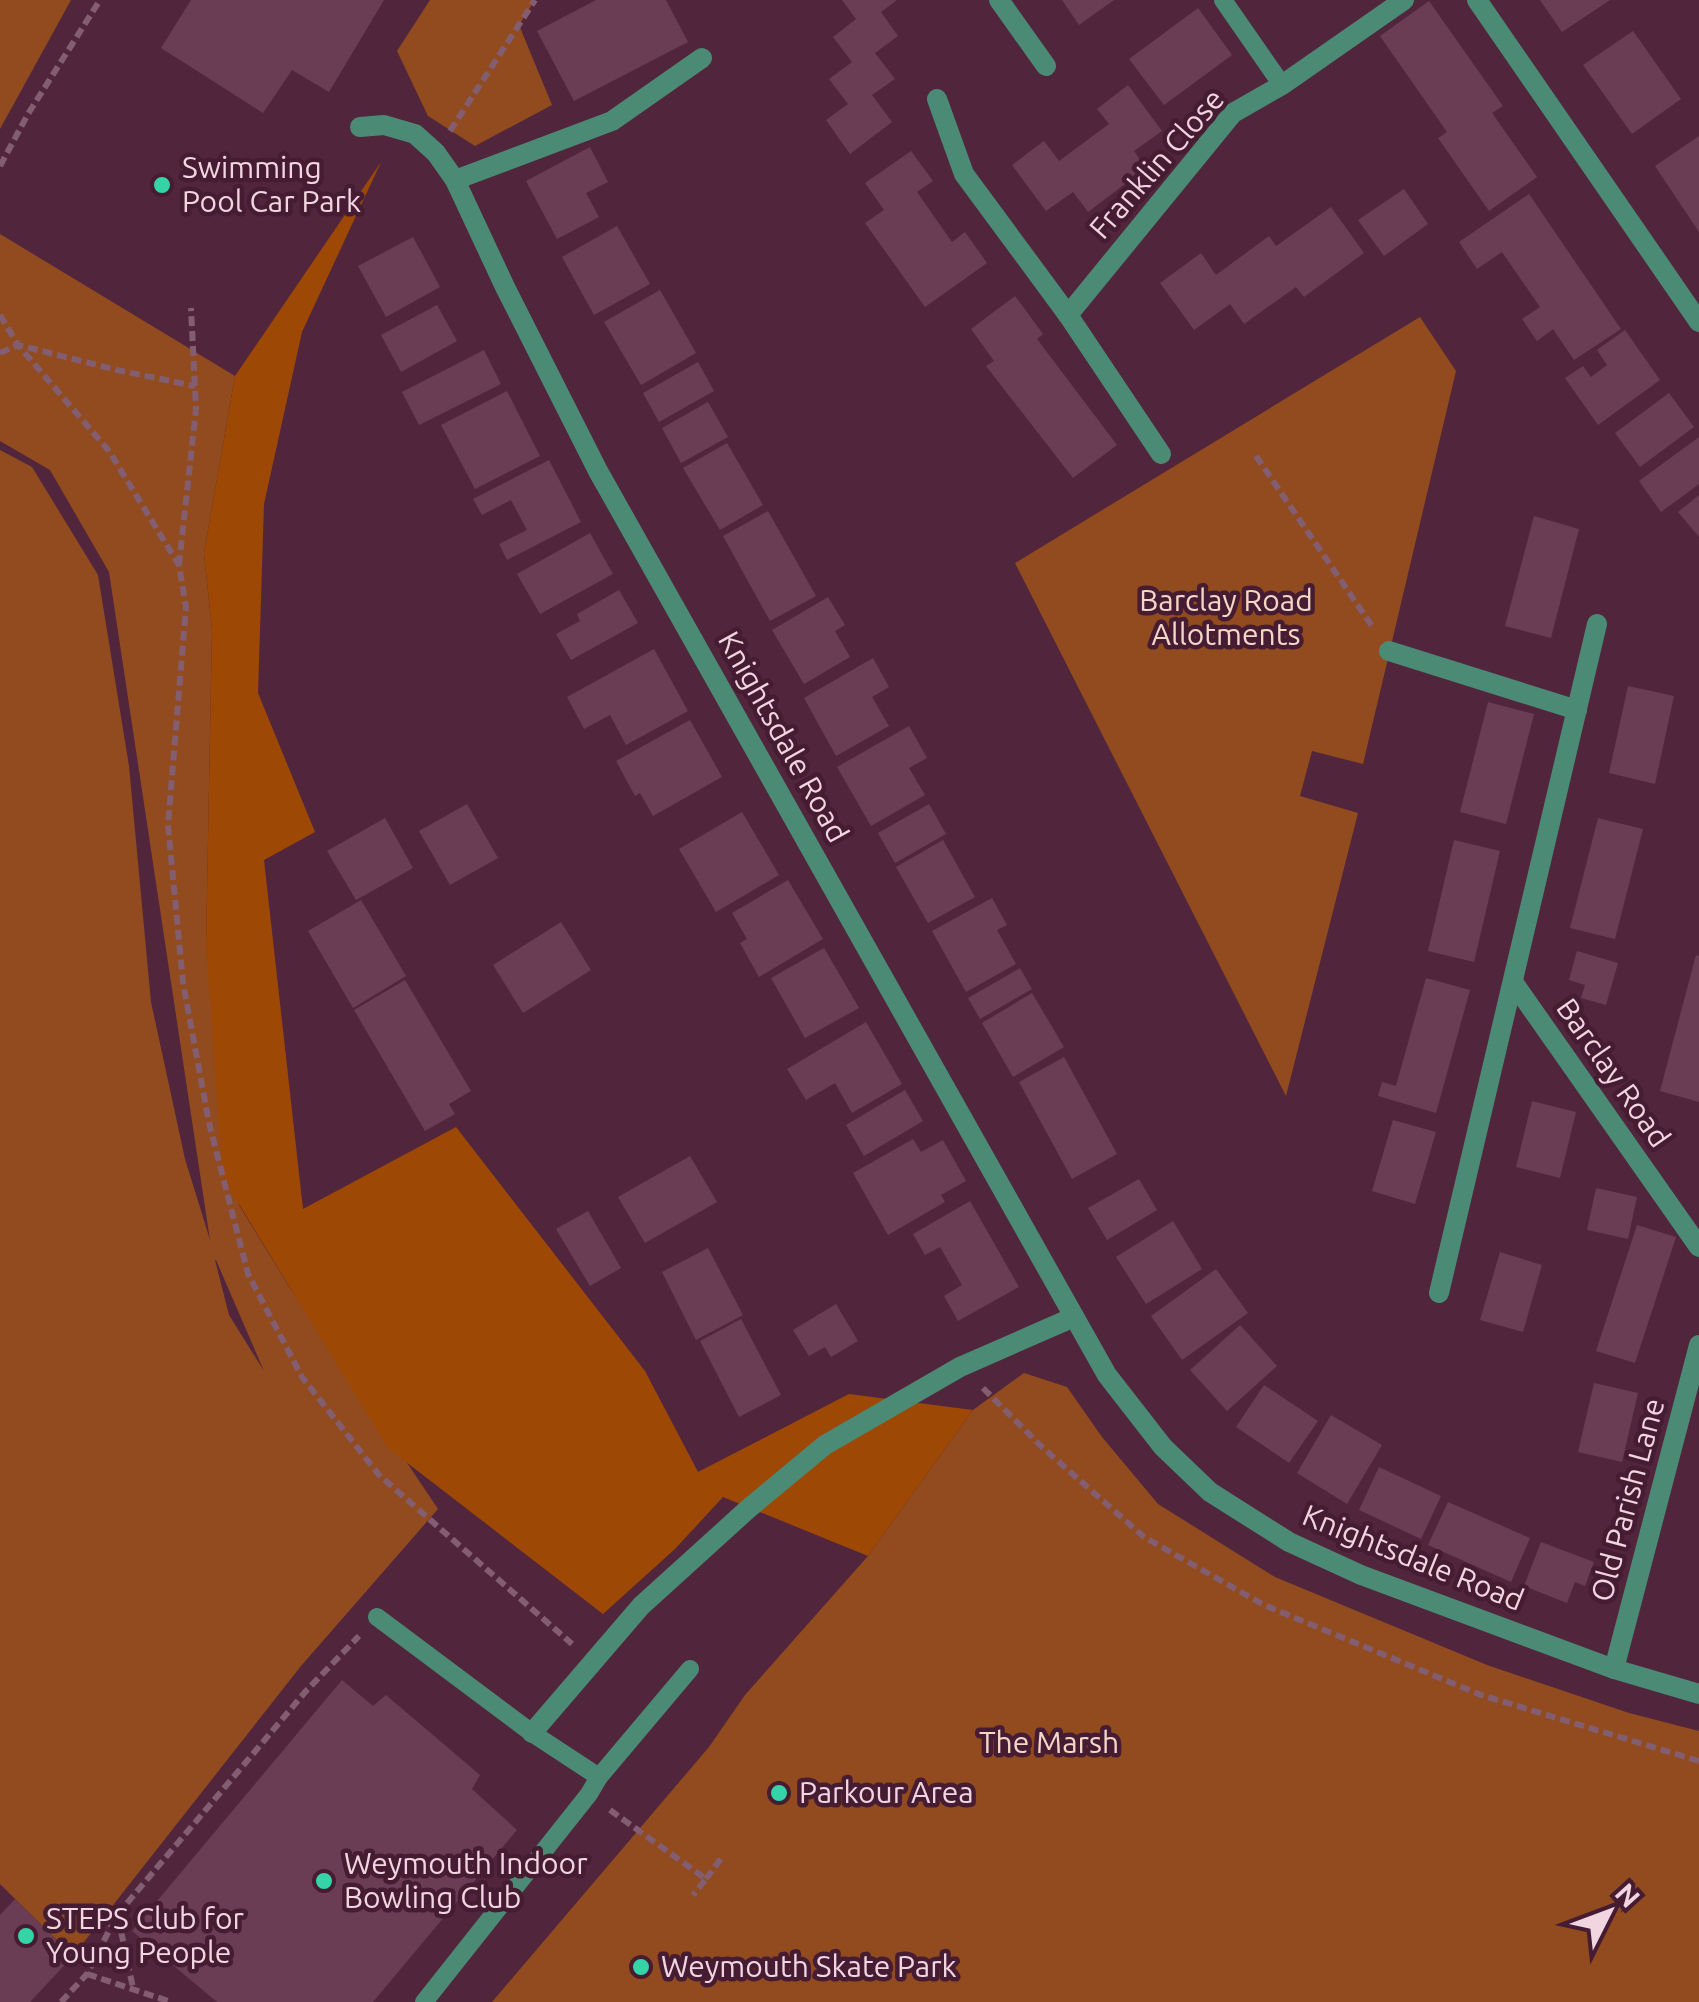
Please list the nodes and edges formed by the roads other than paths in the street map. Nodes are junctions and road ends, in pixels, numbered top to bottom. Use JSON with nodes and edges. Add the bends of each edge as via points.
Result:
{"nodes":[{"id":1,"x":999,"y":0,"type":"edge"},
{"id":2,"x":1223,"y":0,"type":"edge"},
{"id":3,"x":1404,"y":0,"type":"edge"},
{"id":4,"x":1477,"y":0,"type":"edge"},
{"id":5,"x":702,"y":58,"type":"dead end"},
{"id":6,"x":1046,"y":66,"type":"dead end"},
{"id":7,"x":1282,"y":85,"type":"junction"},
{"id":8,"x":936,"y":99,"type":"dead end"},
{"id":9,"x":360,"y":126,"type":"dead end"},
{"id":10,"x":456,"y":180,"type":"junction"},
{"id":11,"x":1068,"y":315,"type":"junction"},
{"id":12,"x":1699,"y":322,"type":"edge"},
{"id":13,"x":1161,"y":454,"type":"dead end"},
{"id":14,"x":1597,"y":624,"type":"dead end"},
{"id":15,"x":1389,"y":651,"type":"road end"},
{"id":16,"x":1577,"y":710,"type":"junction"},
{"id":17,"x":1513,"y":982,"type":"junction"},
{"id":18,"x":1699,"y":1247,"type":"edge"},
{"id":19,"x":1440,"y":1294,"type":"dead end"},
{"id":20,"x":1074,"y":1316,"type":"junction"},
{"id":21,"x":1699,"y":1345,"type":"edge"},
{"id":22,"x":377,"y":1617,"type":"road end"},
{"id":23,"x":690,"y":1668,"type":"dead end"},
{"id":24,"x":1614,"y":1670,"type":"junction"},
{"id":25,"x":1699,"y":1694,"type":"edge"},
{"id":26,"x":532,"y":1733,"type":"junction"},
{"id":27,"x":599,"y":1777,"type":"junction"},
{"id":28,"x":424,"y":2002,"type":"edge"}],
"edges":[{"from":1,"to":6,"type":"street"},
{"from":2,"to":7,"type":"lane"},
{"from":3,"to":7,"type":"street","name":"Franklin Close"},
{"from":4,"to":12,"type":"street"},
{"from":5,"to":10,"type":"street","via":[[612,121]]},
{"from":7,"to":11,"type":"street","name":"Franklin Close","via":[[1233,113]]},
{"from":8,"to":11,"type":"street","via":[[964,174]]},
{"from":9,"to":10,"type":"street","name":"Knightsdale Road","via":[[416,134]]},
{"from":10,"to":20,"type":"street","name":"Knightsdale Road","via":[[598,471]]},
{"from":11,"to":13,"type":"street"},
{"from":14,"to":16,"type":"street","name":"Barclay Road"},
{"from":15,"to":16,"type":"street"},
{"from":16,"to":17,"type":"street","name":"Barclay Road"},
{"from":17,"to":18,"type":"street","name":"Barclay Road"},
{"from":17,"to":19,"type":"street","name":"Barclay Road"},
{"from":20,"to":24,"type":"street","name":"Knightsdale Road","via":[[1107,1375],[1163,1447],[1210,1492],[1289,1542],[1361,1575]]},
{"from":20,"to":26,"type":"street","via":[[960,1366],[825,1445],[640,1606]]},
{"from":21,"to":24,"type":"street","name":"Old Parish Lane"},
{"from":22,"to":26,"type":"lane"},
{"from":23,"to":27,"type":"lane"},
{"from":24,"to":25,"type":"street","name":"Knightsdale Road"},
{"from":26,"to":27,"type":"lane"},
{"from":27,"to":28,"type":"lane"}]}
